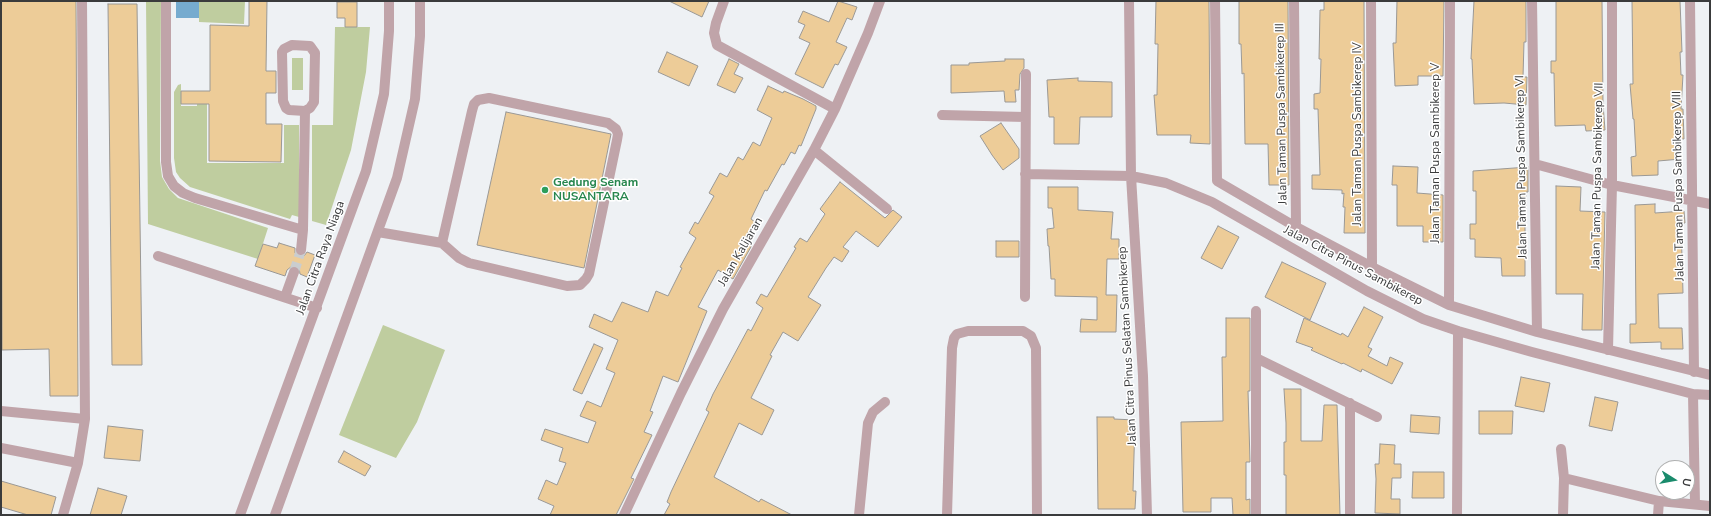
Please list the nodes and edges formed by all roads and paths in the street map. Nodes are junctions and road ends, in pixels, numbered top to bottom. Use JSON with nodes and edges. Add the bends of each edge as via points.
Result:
{"nodes":[{"id":1,"x":82,"y":1,"type":"edge"},
{"id":2,"x":166,"y":1,"type":"edge"},
{"id":3,"x":388,"y":1,"type":"edge"},
{"id":4,"x":420,"y":1,"type":"edge"},
{"id":5,"x":724,"y":1,"type":"edge"},
{"id":6,"x":880,"y":1,"type":"edge"},
{"id":7,"x":1129,"y":1,"type":"edge"},
{"id":8,"x":1215,"y":1,"type":"edge"},
{"id":9,"x":1294,"y":1,"type":"edge"},
{"id":10,"x":1371,"y":1,"type":"edge"},
{"id":11,"x":1450,"y":1,"type":"edge"},
{"id":12,"x":1532,"y":1,"type":"edge"},
{"id":13,"x":1612,"y":1,"type":"edge"},
{"id":14,"x":1690,"y":1,"type":"edge"},
{"id":15,"x":1026,"y":74,"type":"dead end"},
{"id":16,"x":835,"y":109,"type":"junction"},
{"id":17,"x":305,"y":111,"type":"junction"},
{"id":18,"x":942,"y":115,"type":"dead end"},
{"id":19,"x":1025,"y":117,"type":"junction"},
{"id":20,"x":814,"y":150,"type":"junction"},
{"id":21,"x":1535,"y":164,"type":"junction"},
{"id":22,"x":1025,"y":174,"type":"junction"},
{"id":23,"x":1131,"y":176,"type":"junction"},
{"id":24,"x":1612,"y":185,"type":"junction"},
{"id":25,"x":1692,"y":201,"type":"junction"},
{"id":26,"x":1710,"y":204,"type":"edge"},
{"id":27,"x":887,"y":209,"type":"dead end"},
{"id":28,"x":1296,"y":226,"type":"junction"},
{"id":29,"x":303,"y":230,"type":"junction"},
{"id":30,"x":378,"y":232,"type":"junction"},
{"id":31,"x":442,"y":243,"type":"junction"},
{"id":32,"x":301,"y":250,"type":"tunnel mouth"},
{"id":33,"x":158,"y":256,"type":"dead end"},
{"id":34,"x":1372,"y":267,"type":"junction"},
{"id":35,"x":294,"y":272,"type":"tunnel mouth"},
{"id":36,"x":286,"y":297,"type":"junction"},
{"id":37,"x":1025,"y":297,"type":"dead end"},
{"id":38,"x":1449,"y":305,"type":"junction"},
{"id":39,"x":317,"y":308,"type":"junction"},
{"id":40,"x":1256,"y":311,"type":"dead end"},
{"id":41,"x":1458,"y":331,"type":"junction"},
{"id":42,"x":1537,"y":332,"type":"junction"},
{"id":43,"x":1608,"y":350,"type":"junction"},
{"id":44,"x":1256,"y":358,"type":"junction"},
{"id":45,"x":1694,"y":372,"type":"junction"},
{"id":46,"x":1710,"y":375,"type":"edge"},
{"id":47,"x":1693,"y":394,"type":"junction"},
{"id":48,"x":1710,"y":395,"type":"edge"},
{"id":49,"x":884,"y":402,"type":"dead end"},
{"id":50,"x":1350,"y":404,"type":"junction"},
{"id":51,"x":1,"y":411,"type":"edge"},
{"id":52,"x":1377,"y":417,"type":"dead end"},
{"id":53,"x":85,"y":419,"type":"junction"},
{"id":54,"x":1,"y":448,"type":"edge"},
{"id":55,"x":1561,"y":449,"type":"dead end"},
{"id":56,"x":78,"y":463,"type":"junction"},
{"id":57,"x":1564,"y":478,"type":"junction"},
{"id":58,"x":1655,"y":499,"type":"edge"},
{"id":59,"x":1659,"y":500,"type":"joint"},
{"id":60,"x":1695,"y":504,"type":"junction"},
{"id":61,"x":1710,"y":506,"type":"edge"},
{"id":62,"x":62,"y":515,"type":"edge"},
{"id":63,"x":240,"y":515,"type":"edge"},
{"id":64,"x":275,"y":515,"type":"edge"},
{"id":65,"x":624,"y":515,"type":"edge"},
{"id":66,"x":859,"y":515,"type":"edge"},
{"id":67,"x":947,"y":515,"type":"edge"},
{"id":68,"x":1037,"y":515,"type":"edge"},
{"id":69,"x":1147,"y":515,"type":"edge"},
{"id":70,"x":1256,"y":515,"type":"edge"},
{"id":71,"x":1350,"y":515,"type":"edge"},
{"id":72,"x":1457,"y":515,"type":"edge"},
{"id":73,"x":1563,"y":515,"type":"edge"},
{"id":74,"x":1658,"y":515,"type":"edge"}],
"edges":[{"from":1,"to":53,"type":"street"},
{"from":2,"to":29,"type":"street","via":[[168,176],[174,186],[195,198]]},
{"from":3,"to":39,"type":"street","name":"Jalan Citra Raya Niaga","via":[[389,31],[384,94],[370,156]]},
{"from":4,"to":30,"type":"street","via":[[415,99],[398,178]]},
{"from":5,"to":16,"type":"street","via":[[714,33],[717,45]]},
{"from":6,"to":16,"type":"street","name":"Jalan Kalijaran"},
{"from":7,"to":23,"type":"street","name":"Jalan Citra Pinus Selatan Sambikerep"},
{"from":8,"to":28,"type":"street","via":[[1217,181]]},
{"from":9,"to":28,"type":"street","name":"Jalan Taman Puspa Sambikerep III"},
{"from":10,"to":34,"type":"street","name":"Jalan Taman Puspa Sambikerep IV"},
{"from":11,"to":38,"type":"street","name":"Jalan Taman Puspa Sambikerep V"},
{"from":12,"to":21,"type":"street","name":"Jalan Taman Puspa Sambikerep VI"},
{"from":13,"to":24,"type":"street","name":"Jalan Taman Puspa Sambikerep VII"},
{"from":14,"to":25,"type":"street","name":"Jalan Taman Puspa Sambikerep VIII"},
{"from":15,"to":19,"type":"street"},
{"from":16,"to":20,"type":"street","name":"Jalan Kalijaran"},
{"from":17,"to":17,"type":"street","via":[[289,110],[283,102],[282,52],[292,45],[310,46],[315,53],[314,102]]},
{"from":17,"to":29,"type":"street"},
{"from":18,"to":19,"type":"street"},
{"from":19,"to":22,"type":"street"},
{"from":20,"to":27,"type":"street"},
{"from":20,"to":65,"type":"street","name":"Jalan Kalijaran","via":[[723,309]]},
{"from":21,"to":24,"type":"street"},
{"from":21,"to":42,"type":"street","name":"Jalan Taman Puspa Sambikerep VI"},
{"from":22,"to":23,"type":"street","name":"Jalan Citra Pinus Sambikerep"},
{"from":22,"to":37,"type":"street"},
{"from":23,"to":41,"type":"street","name":"Jalan Citra Pinus Sambikerep","via":[[1166,183],[1212,202],[1367,291],[1422,318]]},
{"from":23,"to":69,"type":"street","name":"Jalan Citra Pinus Selatan Sambikerep","via":[[1143,376]]},
{"from":24,"to":25,"type":"street"},
{"from":24,"to":43,"type":"street","name":"Jalan Taman Puspa Sambikerep VII"},
{"from":25,"to":26,"type":"street"},
{"from":25,"to":45,"type":"street","name":"Jalan Taman Puspa Sambikerep VIII"},
{"from":28,"to":34,"type":"street"},
{"from":29,"to":32,"type":"street"},
{"from":30,"to":31,"type":"street"},
{"from":30,"to":64,"type":"street"},
{"from":31,"to":31,"type":"street","via":[[472,111],[478,100],[489,98],[608,123],[616,129],[617,140],[589,274],[580,284],[567,286],[469,262],[459,258]]},
{"from":33,"to":36,"type":"street"},
{"from":34,"to":38,"type":"street"},
{"from":35,"to":36,"type":"street"},
{"from":36,"to":39,"type":"street"},
{"from":38,"to":42,"type":"street"},
{"from":39,"to":63,"type":"street","name":"Jalan Citra Raya Niaga"},
{"from":40,"to":44,"type":"street"},
{"from":41,"to":47,"type":"street","name":"Jalan Citra Pinus Sambikerep"},
{"from":41,"to":72,"type":"street"},
{"from":42,"to":43,"type":"street"},
{"from":43,"to":45,"type":"street"},
{"from":44,"to":50,"type":"street"},
{"from":44,"to":70,"type":"street"},
{"from":45,"to":46,"type":"street"},
{"from":47,"to":48,"type":"street","name":"Jalan Citra Pinus Sambikerep"},
{"from":47,"to":60,"type":"street"},
{"from":49,"to":66,"type":"street","via":[[873,412],[868,423]]},
{"from":50,"to":52,"type":"street"},
{"from":50,"to":71,"type":"street"},
{"from":51,"to":53,"type":"street"},
{"from":53,"to":56,"type":"street"},
{"from":54,"to":56,"type":"street"},
{"from":55,"to":57,"type":"street"},
{"from":56,"to":62,"type":"street"},
{"from":57,"to":58,"type":"street"},
{"from":57,"to":73,"type":"street"},
{"from":59,"to":60,"type":"street"},
{"from":59,"to":74,"type":"street"},
{"from":60,"to":61,"type":"street"},
{"from":67,"to":68,"type":"street","via":[[954,338],[957,334],[968,331],[1023,331],[1031,336],[1036,348]]}]}
